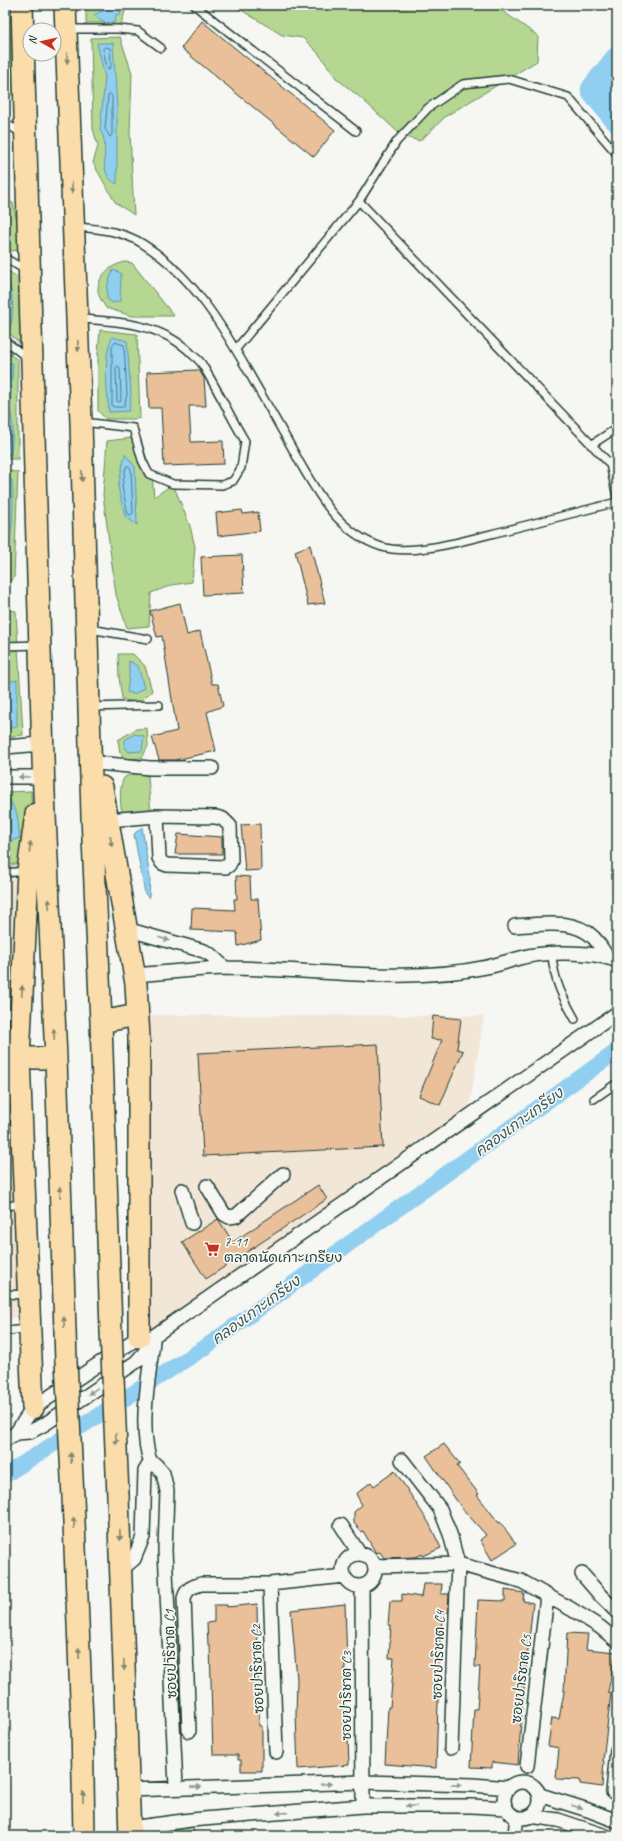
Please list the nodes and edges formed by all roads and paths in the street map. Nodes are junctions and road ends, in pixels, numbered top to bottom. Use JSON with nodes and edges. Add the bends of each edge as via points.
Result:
{"nodes":[{"id":1,"x":22,"y":5,"type":"edge"},
{"id":2,"x":65,"y":5,"type":"edge"},
{"id":3,"x":194,"y":5,"type":"edge"},
{"id":4,"x":66,"y":29,"type":"junction"},
{"id":5,"x":161,"y":48,"type":"dead end"},
{"id":6,"x":7,"y":124,"type":"edge"},
{"id":7,"x":356,"y":131,"type":"dead end"},
{"id":8,"x":27,"y":137,"type":"junction"},
{"id":9,"x":617,"y":154,"type":"edge"},
{"id":10,"x":359,"y":201,"type":"junction"},
{"id":11,"x":73,"y":226,"type":"junction"},
{"id":12,"x":5,"y":258,"type":"edge"},
{"id":13,"x":24,"y":269,"type":"junction"},
{"id":14,"x":77,"y":319,"type":"junction"},
{"id":15,"x":5,"y":341,"type":"edge"},
{"id":16,"x":236,"y":349,"type":"junction"},
{"id":17,"x":25,"y":356,"type":"junction"},
{"id":18,"x":81,"y":422,"type":"junction"},
{"id":19,"x":617,"y":428,"type":"edge"},
{"id":20,"x":592,"y":445,"type":"junction"},
{"id":21,"x":614,"y":463,"type":"edge"},
{"id":22,"x":617,"y":497,"type":"edge"},
{"id":23,"x":617,"y":502,"type":"edge"},
{"id":24,"x":87,"y":629,"type":"junction"},
{"id":25,"x":148,"y":639,"type":"dead end"},
{"id":26,"x":39,"y":645,"type":"junction"},
{"id":27,"x":5,"y":646,"type":"edge"},
{"id":28,"x":159,"y":705,"type":"dead end"},
{"id":29,"x":89,"y":707,"type":"junction"},
{"id":30,"x":90,"y":734,"type":"junction"},
{"id":31,"x":42,"y":744,"type":"junction"},
{"id":32,"x":5,"y":747,"type":"edge"},
{"id":33,"x":97,"y":763,"type":"junction"},
{"id":34,"x":212,"y":768,"type":"dead end"},
{"id":35,"x":5,"y":777,"type":"edge"},
{"id":36,"x":43,"y":785,"type":"junction"},
{"id":37,"x":157,"y":816,"type":"junction"},
{"id":38,"x":108,"y":820,"type":"junction"},
{"id":39,"x":28,"y":871,"type":"junction"},
{"id":40,"x":5,"y":873,"type":"edge"},
{"id":41,"x":515,"y":926,"type":"dead end"},
{"id":42,"x":126,"y":929,"type":"junction"},
{"id":43,"x":552,"y":955,"type":"junction"},
{"id":44,"x":612,"y":960,"type":"edge"},
{"id":45,"x":225,"y":968,"type":"junction"},
{"id":46,"x":134,"y":975,"type":"junction"},
{"id":47,"x":617,"y":1013,"type":"edge"},
{"id":48,"x":137,"y":1015,"type":"junction"},
{"id":49,"x":575,"y":1019,"type":"dead end"},
{"id":50,"x":101,"y":1022,"type":"junction"},
{"id":51,"x":19,"y":1058,"type":"junction"},
{"id":52,"x":56,"y":1058,"type":"junction"},
{"id":53,"x":617,"y":1083,"type":"edge"},
{"id":54,"x":594,"y":1099,"type":"dead end"},
{"id":55,"x":13,"y":1117,"type":"edge"},
{"id":56,"x":283,"y":1174,"type":"dead end"},
{"id":57,"x":207,"y":1186,"type":"dead end"},
{"id":58,"x":182,"y":1190,"type":"dead end"},
{"id":59,"x":26,"y":1204,"type":"junction"},
{"id":60,"x":5,"y":1206,"type":"edge"},
{"id":61,"x":192,"y":1223,"type":"dead end"},
{"id":62,"x":5,"y":1294,"type":"edge"},
{"id":63,"x":28,"y":1295,"type":"junction"},
{"id":64,"x":29,"y":1329,"type":"junction"},
{"id":65,"x":5,"y":1331,"type":"edge"},
{"id":66,"x":148,"y":1337,"type":"junction"},
{"id":67,"x":33,"y":1408,"type":"junction"},
{"id":68,"x":10,"y":1436,"type":"edge"},
{"id":69,"x":402,"y":1460,"type":"dead end"},
{"id":70,"x":151,"y":1464,"type":"junction"},
{"id":71,"x":341,"y":1525,"type":"dead end"},
{"id":72,"x":358,"y":1553,"type":"junction"},
{"id":73,"x":458,"y":1564,"type":"junction"},
{"id":74,"x":375,"y":1566,"type":"junction"},
{"id":75,"x":121,"y":1570,"type":"junction"},
{"id":76,"x":582,"y":1574,"type":"dead end"},
{"id":77,"x":344,"y":1576,"type":"junction"},
{"id":78,"x":270,"y":1584,"type":"junction"},
{"id":79,"x":362,"y":1586,"type":"junction"},
{"id":80,"x":547,"y":1596,"type":"junction"},
{"id":81,"x":617,"y":1612,"type":"edge"},
{"id":82,"x":617,"y":1641,"type":"edge"},
{"id":83,"x":189,"y":1732,"type":"dead end"},
{"id":84,"x":451,"y":1748,"type":"dead end"},
{"id":85,"x":617,"y":1750,"type":"edge"},
{"id":86,"x":276,"y":1752,"type":"dead end"},
{"id":87,"x":527,"y":1766,"type":"dead end"},
{"id":88,"x":362,"y":1782,"type":"junction"},
{"id":89,"x":176,"y":1787,"type":"junction"},
{"id":90,"x":508,"y":1788,"type":"junction"},
{"id":91,"x":129,"y":1790,"type":"junction"},
{"id":92,"x":613,"y":1792,"type":"dead end"},
{"id":93,"x":540,"y":1796,"type":"junction"},
{"id":94,"x":363,"y":1806,"type":"junction"},
{"id":95,"x":506,"y":1808,"type":"junction"},
{"id":96,"x":530,"y":1816,"type":"junction"},
{"id":97,"x":617,"y":1821,"type":"edge"},
{"id":98,"x":130,"y":1832,"type":"edge"},
{"id":99,"x":84,"y":1836,"type":"edge"},
{"id":100,"x":606,"y":1836,"type":"edge"}],
"edges":[{"from":1,"to":8,"type":"main road"},
{"from":2,"to":4,"type":"main road"},
{"from":3,"to":7,"type":"lane"},
{"from":4,"to":5,"type":"lane","via":[[118,29],[138,32]]},
{"from":4,"to":11,"type":"main road","one_way":true},
{"from":6,"to":8,"type":"lane"},
{"from":8,"to":13,"type":"main road"},
{"from":9,"to":10,"type":"lane","via":[[568,98],[509,79],[463,84],[428,108],[397,141]]},
{"from":10,"to":16,"type":"lane"},
{"from":10,"to":20,"type":"lane"},
{"from":11,"to":14,"type":"main road"},
{"from":11,"to":16,"type":"lane","via":[[115,231],[143,243],[179,272],[216,318]]},
{"from":12,"to":13,"type":"lane"},
{"from":13,"to":17,"type":"main road"},
{"from":14,"to":18,"type":"main road","one_way":true},
{"from":14,"to":18,"type":"lane","via":[[137,325],[159,331],[184,346],[202,364],[245,441],[241,468],[233,481],[222,485],[173,484],[149,474],[142,460],[133,428]]},
{"from":15,"to":17,"type":"lane"},
{"from":16,"to":23,"type":"lane","via":[[320,497],[339,521],[358,536],[383,547],[413,549],[446,545]]},
{"from":17,"to":26,"type":"main road"},
{"from":18,"to":24,"type":"main road","one_way":true},
{"from":19,"to":20,"type":"lane"},
{"from":20,"to":21,"type":"lane"},
{"from":21,"to":22,"type":"lane"},
{"from":24,"to":25,"type":"lane"},
{"from":24,"to":29,"type":"main road"},
{"from":26,"to":27,"type":"lane"},
{"from":26,"to":31,"type":"main road"},
{"from":28,"to":29,"type":"lane"},
{"from":29,"to":30,"type":"main road"},
{"from":30,"to":33,"type":"main road"},
{"from":30,"to":50,"type":"main road"},
{"from":31,"to":32,"type":"street"},
{"from":31,"to":36,"type":"main road"},
{"from":33,"to":34,"type":"street","via":[[150,768]]},
{"from":33,"to":38,"type":"main road"},
{"from":36,"to":35,"type":"street","one_way":true},
{"from":39,"to":36,"type":"main road","one_way":true,"via":[[35,816]]},
{"from":52,"to":36,"type":"main road","one_way":true},
{"from":37,"to":37,"type":"street","via":[[216,817],[227,822],[230,826],[231,862],[226,867],[162,863],[159,858]]},
{"from":37,"to":38,"type":"street"},
{"from":38,"to":42,"type":"main road","one_way":true},
{"from":39,"to":40,"type":"lane"},
{"from":51,"to":39,"type":"main road","one_way":true},
{"from":41,"to":44,"type":"street","via":[[562,924],[581,929],[593,938]]},
{"from":42,"to":45,"type":"street","one_way":true,"via":[[204,951]]},
{"from":42,"to":46,"type":"main road"},
{"from":43,"to":44,"type":"street","via":[[580,953],[600,955]]},
{"from":43,"to":45,"type":"street","via":[[529,956],[486,967],[419,974],[347,974]]},
{"from":43,"to":49,"type":"lane","via":[[553,973]]},
{"from":45,"to":46,"type":"street"},
{"from":46,"to":48,"type":"main road"},
{"from":47,"to":66,"type":"street"},
{"from":48,"to":50,"type":"main road"},
{"from":48,"to":66,"type":"main road"},
{"from":50,"to":75,"type":"main road","one_way":true,"bridge":true,"via":[[110,1330]]},
{"from":51,"to":52,"type":"main road"},
{"from":51,"to":55,"type":"main road"},
{"from":99,"to":52,"type":"main road","one_way":true,"bridge":true,"via":[[82,1723]]},
{"from":53,"to":54,"type":"lane"},
{"from":55,"to":59,"type":"main road"},
{"from":56,"to":57,"type":"street","via":[[236,1216],[229,1217],[224,1214]]},
{"from":58,"to":61,"type":"street"},
{"from":59,"to":60,"type":"lane"},
{"from":59,"to":63,"type":"main road"},
{"from":62,"to":63,"type":"lane"},
{"from":63,"to":64,"type":"main road"},
{"from":64,"to":65,"type":"lane"},
{"from":64,"to":67,"type":"main road"},
{"from":66,"to":67,"type":"street"},
{"from":66,"to":68,"type":"street","one_way":true,"via":[[145,1352],[136,1362],[45,1424],[30,1432]]},
{"from":66,"to":70,"type":"street","via":[[150,1370],[145,1420],[146,1446]]},
{"from":67,"to":68,"type":"street"},
{"from":69,"to":73,"type":"street","name":"ซอยปาริชาต C4","via":[[440,1509]]},
{"from":70,"to":75,"type":"street","via":[[145,1471],[144,1480],[143,1537],[134,1559]]},
{"from":70,"to":89,"type":"street","via":[[163,1473],[167,1491],[165,1557]]},
{"from":71,"to":72,"type":"street"},
{"from":72,"to":74,"type":"street","via":[[366,1554]]},
{"from":72,"to":77,"type":"street","via":[[349,1556],[343,1565]]},
{"from":73,"to":74,"type":"street"},
{"from":73,"to":80,"type":"street","via":[[521,1581]]},
{"from":73,"to":84,"type":"street","name":"ซอยปาริชาต C4"},
{"from":74,"to":79,"type":"street","via":[[373,1579]]},
{"from":75,"to":91,"type":"main road","one_way":true},
{"from":76,"to":81,"type":"street"},
{"from":77,"to":78,"type":"street"},
{"from":77,"to":79,"type":"street","via":[[354,1586]]},
{"from":78,"to":83,"type":"street","name":"ซอยปาริชาต C1","via":[[201,1584],[186,1591],[184,1598]]},
{"from":78,"to":86,"type":"street","name":"ซอยปาริชาต C2"},
{"from":79,"to":88,"type":"street","name":"ซอยปาริชาต C3"},
{"from":80,"to":82,"type":"street","via":[[600,1626]]},
{"from":80,"to":87,"type":"street","name":"ซอยปาริชาต C5"},
{"from":85,"to":92,"type":"street"},
{"from":89,"to":88,"type":"street","one_way":true},
{"from":88,"to":90,"type":"street","one_way":true},
{"from":88,"to":94,"type":"street","name":"ซอยปาริชาต C3"},
{"from":89,"to":91,"type":"street"},
{"from":90,"to":93,"type":"street","via":[[526,1782],[532,1785]]},
{"from":90,"to":95,"type":"street","via":[[504,1801]]},
{"from":91,"to":98,"type":"main road"},
{"from":93,"to":96,"type":"street","via":[[540,1804]]},
{"from":93,"to":97,"type":"street","one_way":true},
{"from":95,"to":94,"type":"street","one_way":true},
{"from":94,"to":98,"type":"street","one_way":true,"via":[[191,1820]]},
{"from":95,"to":96,"type":"street","via":[[517,1817]]},
{"from":96,"to":100,"type":"street","via":[[558,1820]]}]}
